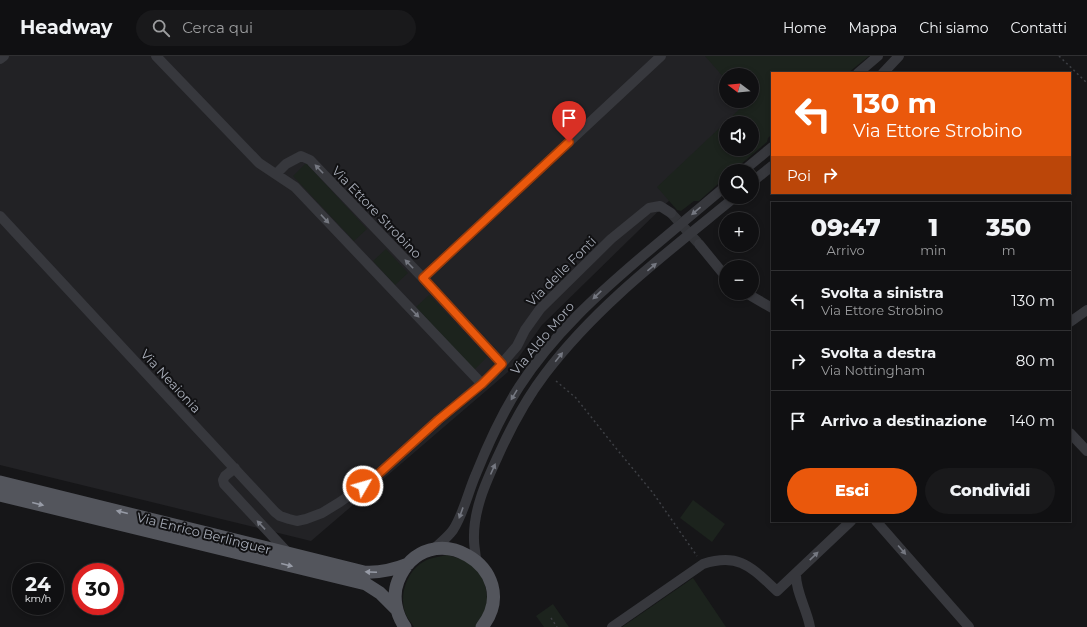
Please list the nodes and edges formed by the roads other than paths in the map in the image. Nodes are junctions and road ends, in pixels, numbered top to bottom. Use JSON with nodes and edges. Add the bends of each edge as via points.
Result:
{"nodes":[{"id":1,"x":4,"y":56,"type":"edge"},
{"id":2,"x":156,"y":56,"type":"edge"},
{"id":3,"x":661,"y":56,"type":"edge"},
{"id":4,"x":878,"y":56,"type":"edge"},
{"id":5,"x":899,"y":56,"type":"edge"},
{"id":6,"x":0,"y":60,"type":"edge"},
{"id":7,"x":859,"y":72,"type":"edge"},
{"id":8,"x":884,"y":72,"type":"edge"},
{"id":9,"x":771,"y":148,"type":"edge"},
{"id":10,"x":751,"y":164,"type":"edge"},
{"id":11,"x":771,"y":167,"type":"edge"},
{"id":12,"x":276,"y":174,"type":"junction"},
{"id":13,"x":759,"y":176,"type":"edge"},
{"id":14,"x":719,"y":192,"type":"edge"},
{"id":15,"x":727,"y":204,"type":"edge"},
{"id":16,"x":671,"y":213,"type":"tunnel mouth"},
{"id":17,"x":0,"y":216,"type":"edge"},
{"id":18,"x":699,"y":244,"type":"tunnel mouth"},
{"id":19,"x":719,"y":268,"type":"edge"},
{"id":20,"x":423,"y":278,"type":"junction"},
{"id":21,"x":758,"y":300,"type":"edge"},
{"id":22,"x":771,"y":307,"type":"edge"},
{"id":23,"x":1087,"y":310,"type":"edge"},
{"id":24,"x":1071,"y":321,"type":"edge"},
{"id":25,"x":502,"y":364,"type":"junction"},
{"id":26,"x":482,"y":384,"type":"junction"},
{"id":27,"x":1071,"y":434,"type":"edge"},
{"id":28,"x":1087,"y":451,"type":"edge"},
{"id":29,"x":234,"y":468,"type":"junction"},
{"id":30,"x":0,"y":482,"type":"edge"},
{"id":31,"x":0,"y":495,"type":"edge"},
{"id":32,"x":340,"y":502,"type":"joint"},
{"id":33,"x":850,"y":522,"type":"edge"},
{"id":34,"x":877,"y":522,"type":"edge"},
{"id":35,"x":434,"y":549,"type":"junction"},
{"id":36,"x":288,"y":553,"type":"junction"},
{"id":37,"x":476,"y":561,"type":"junction"},
{"id":38,"x":408,"y":564,"type":"junction"},
{"id":39,"x":796,"y":573,"type":"junction"},
{"id":40,"x":396,"y":609,"type":"junction"},
{"id":41,"x":405,"y":627,"type":"edge"},
{"id":42,"x":482,"y":627,"type":"edge"},
{"id":43,"x":612,"y":627,"type":"edge"},
{"id":44,"x":810,"y":627,"type":"edge"},
{"id":45,"x":970,"y":627,"type":"edge"}],
"edges":[{"from":1,"to":6,"type":"street"},
{"from":2,"to":12,"type":"street","via":[[259,163]]},
{"from":3,"to":20,"type":"street"},
{"from":4,"to":7,"type":"street"},
{"from":5,"to":8,"type":"street"},
{"from":9,"to":10,"type":"street"},
{"from":11,"to":13,"type":"street"},
{"from":20,"to":12,"type":"street","name":"Via Ettore Strobino","one_way":true,"via":[[307,158],[301,156],[295,159]]},
{"from":12,"to":26,"type":"street","one_way":true,"via":[[295,187]]},
{"from":14,"to":35,"type":"street","name":"Via Aldo Moro","one_way":true,"via":[[603,289],[576,315],[538,361],[504,412],[476,473],[458,522]]},
{"from":37,"to":15,"type":"street","name":"Via Aldo Moro","one_way":true,"via":[[474,531],[486,483],[518,415],[541,380],[570,343],[611,302]]},
{"from":16,"to":25,"type":"street","name":"Via delle Fonti","via":[[660,206],[649,208],[611,239],[540,309],[525,330],[518,346]]},
{"from":17,"to":29,"type":"street","name":"Via Neaionia"},
{"from":18,"to":19,"type":"street"},
{"from":20,"to":25,"type":"street","name":"Via Ettore Strobino"},
{"from":21,"to":22,"type":"street"},
{"from":23,"to":24,"type":"street"},
{"from":25,"to":26,"type":"street","name":"Via delle Fonti"},
{"from":26,"to":32,"type":"street","name":"Via delle Fonti","via":[[374,478]]},
{"from":27,"to":28,"type":"street"},
{"from":29,"to":32,"type":"street","name":"Via Neaionia","via":[[280,516],[289,520],[306,519]]},
{"from":36,"to":29,"type":"street","one_way":true,"via":[[224,484],[225,476]]},
{"from":36,"to":30,"type":"main road","name":"Via Enrico Berlinguer","one_way":true},
{"from":31,"to":40,"type":"main road","name":"Via Enrico Berlinguer","one_way":true,"via":[[366,584],[380,593]]},
{"from":39,"to":33,"type":"street","one_way":true},
{"from":34,"to":45,"type":"street","one_way":true},
{"from":35,"to":37,"type":"main road","via":[[449,548]]},
{"from":35,"to":38,"type":"main road","via":[[417,556]]},
{"from":38,"to":36,"type":"main road","name":"Via Enrico Berlinguer","one_way":true,"via":[[374,573]]},
{"from":37,"to":42,"type":"main road","via":[[487,574],[492,591],[492,608]]},
{"from":38,"to":40,"type":"main road","via":[[397,585]]},
{"from":39,"to":43,"type":"street","via":[[777,591],[742,562],[716,560],[703,564]]},
{"from":39,"to":44,"type":"street","via":[[796,581]]},
{"from":40,"to":41,"type":"main road"}]}
